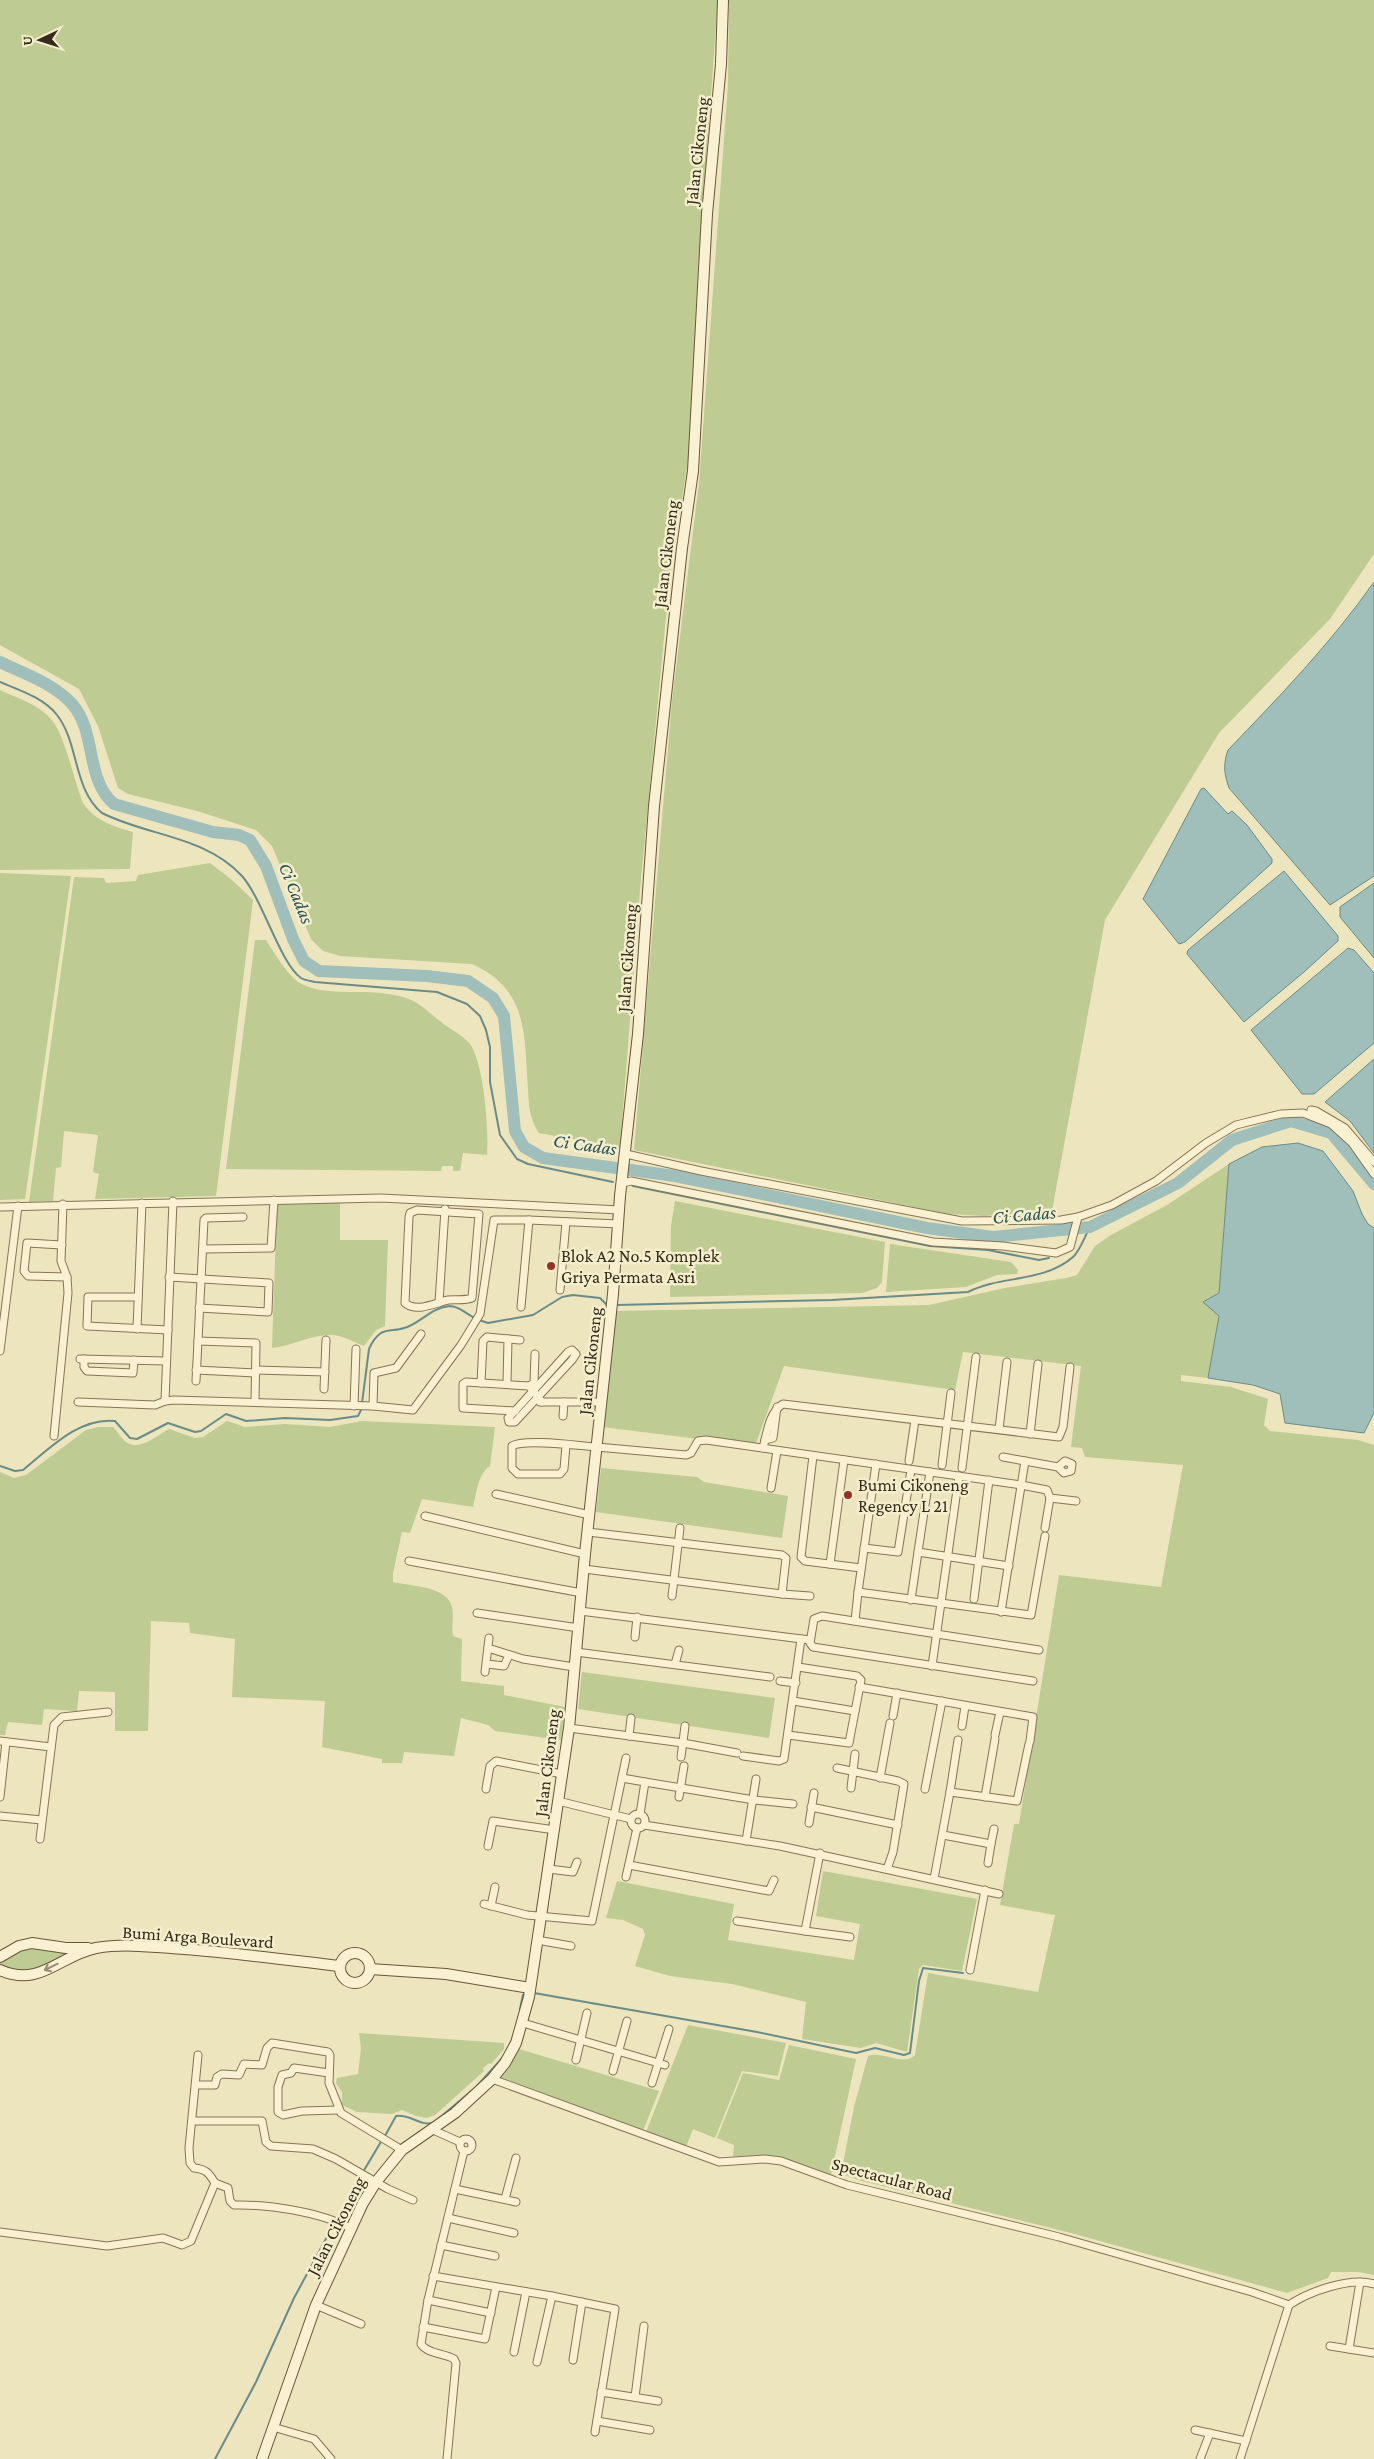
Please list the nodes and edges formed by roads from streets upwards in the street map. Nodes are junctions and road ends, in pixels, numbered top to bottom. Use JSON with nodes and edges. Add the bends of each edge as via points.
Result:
{"nodes":[{"id":1,"x":723,"y":0,"type":"edge"},
{"id":2,"x":1311,"y":1110,"type":"dead end"},
{"id":3,"x":626,"y":1155,"type":"junction"},
{"id":4,"x":1374,"y":1162,"type":"edge"},
{"id":5,"x":1374,"y":1174,"type":"edge"},
{"id":6,"x":623,"y":1180,"type":"junction"},
{"id":7,"x":274,"y":1200,"type":"junction"},
{"id":8,"x":173,"y":1202,"type":"junction"},
{"id":9,"x":445,"y":1202,"type":"junction"},
{"id":10,"x":142,"y":1203,"type":"junction"},
{"id":11,"x":63,"y":1204,"type":"junction"},
{"id":12,"x":18,"y":1206,"type":"junction"},
{"id":13,"x":0,"y":1207,"type":"edge"},
{"id":14,"x":620,"y":1210,"type":"junction"},
{"id":15,"x":445,"y":1212,"type":"junction"},
{"id":16,"x":243,"y":1217,"type":"dead end"},
{"id":17,"x":1077,"y":1219,"type":"junction"},
{"id":18,"x":529,"y":1220,"type":"junction"},
{"id":19,"x":566,"y":1222,"type":"junction"},
{"id":20,"x":619,"y":1224,"type":"junction"},
{"id":21,"x":62,"y":1245,"type":"junction"},
{"id":22,"x":203,"y":1249,"type":"junction"},
{"id":23,"x":67,"y":1277,"type":"junction"},
{"id":24,"x":169,"y":1277,"type":"junction"},
{"id":25,"x":200,"y":1278,"type":"junction"},
{"id":26,"x":560,"y":1290,"type":"dead end"},
{"id":27,"x":138,"y":1298,"type":"junction"},
{"id":28,"x":439,"y":1303,"type":"junction"},
{"id":29,"x":521,"y":1307,"type":"dead end"},
{"id":30,"x":199,"y":1308,"type":"junction"},
{"id":31,"x":2,"y":1324,"type":"edge"},
{"id":32,"x":137,"y":1329,"type":"junction"},
{"id":33,"x":168,"y":1330,"type":"junction"},
{"id":34,"x":422,"y":1334,"type":"dead end"},
{"id":35,"x":508,"y":1339,"type":"junction"},
{"id":36,"x":326,"y":1340,"type":"dead end"},
{"id":37,"x":520,"y":1340,"type":"dead end"},
{"id":38,"x":198,"y":1341,"type":"junction"},
{"id":39,"x":356,"y":1349,"type":"dead end"},
{"id":40,"x":0,"y":1351,"type":"edge"},
{"id":41,"x":535,"y":1354,"type":"dead end"},
{"id":42,"x":976,"y":1357,"type":"dead end"},
{"id":43,"x":134,"y":1360,"type":"junction"},
{"id":44,"x":166,"y":1361,"type":"junction"},
{"id":45,"x":1007,"y":1362,"type":"dead end"},
{"id":46,"x":1038,"y":1364,"type":"dead end"},
{"id":47,"x":1070,"y":1367,"type":"dead end"},
{"id":48,"x":196,"y":1370,"type":"junction"},
{"id":49,"x":256,"y":1372,"type":"junction"},
{"id":50,"x":325,"y":1372,"type":"junction"},
{"id":51,"x":196,"y":1381,"type":"dead end"},
{"id":52,"x":481,"y":1383,"type":"junction"},
{"id":53,"x":507,"y":1384,"type":"junction"},
{"id":54,"x":531,"y":1388,"type":"junction"},
{"id":55,"x":324,"y":1389,"type":"dead end"},
{"id":56,"x":951,"y":1393,"type":"dead end"},
{"id":57,"x":524,"y":1400,"type":"junction"},
{"id":58,"x":538,"y":1400,"type":"junction"},
{"id":59,"x":165,"y":1401,"type":"junction"},
{"id":60,"x":78,"y":1402,"type":"dead end"},
{"id":61,"x":255,"y":1402,"type":"junction"},
{"id":62,"x":564,"y":1402,"type":"junction"},
{"id":63,"x":602,"y":1402,"type":"junction"},
{"id":64,"x":359,"y":1406,"type":"junction"},
{"id":65,"x":373,"y":1406,"type":"junction"},
{"id":66,"x":515,"y":1411,"type":"junction"},
{"id":67,"x":563,"y":1416,"type":"dead end"},
{"id":68,"x":915,"y":1420,"type":"junction"},
{"id":69,"x":947,"y":1424,"type":"junction"},
{"id":70,"x":968,"y":1427,"type":"junction"},
{"id":71,"x":998,"y":1429,"type":"junction"},
{"id":72,"x":1030,"y":1434,"type":"junction"},
{"id":73,"x":54,"y":1436,"type":"dead end"},
{"id":74,"x":566,"y":1445,"type":"junction"},
{"id":75,"x":597,"y":1446,"type":"junction"},
{"id":76,"x":763,"y":1448,"type":"junction"},
{"id":77,"x":777,"y":1451,"type":"junction"},
{"id":78,"x":814,"y":1456,"type":"junction"},
{"id":79,"x":1003,"y":1457,"type":"dead end"},
{"id":80,"x":844,"y":1460,"type":"junction"},
{"id":81,"x":909,"y":1460,"type":"dead end"},
{"id":82,"x":1025,"y":1461,"type":"junction"},
{"id":83,"x":876,"y":1464,"type":"junction"},
{"id":84,"x":942,"y":1465,"type":"dead end"},
{"id":85,"x":1058,"y":1467,"type":"dead end"},
{"id":86,"x":962,"y":1468,"type":"dead end"},
{"id":87,"x":911,"y":1470,"type":"junction"},
{"id":88,"x":930,"y":1472,"type":"junction"},
{"id":89,"x":959,"y":1476,"type":"junction"},
{"id":90,"x":989,"y":1480,"type":"junction"},
{"id":91,"x":1021,"y":1485,"type":"junction"},
{"id":92,"x":772,"y":1488,"type":"dead end"},
{"id":93,"x":496,"y":1494,"type":"dead end"},
{"id":94,"x":1050,"y":1498,"type":"junction"},
{"id":95,"x":1076,"y":1501,"type":"dead end"},
{"id":96,"x":590,"y":1515,"type":"junction"},
{"id":97,"x":425,"y":1516,"type":"dead end"},
{"id":98,"x":680,"y":1528,"type":"dead end"},
{"id":99,"x":1045,"y":1528,"type":"dead end"},
{"id":100,"x":588,"y":1532,"type":"junction"},
{"id":101,"x":1045,"y":1536,"type":"dead end"},
{"id":102,"x":678,"y":1543,"type":"junction"},
{"id":103,"x":864,"y":1548,"type":"junction"},
{"id":104,"x":918,"y":1552,"type":"junction"},
{"id":105,"x":585,"y":1554,"type":"junction"},
{"id":106,"x":948,"y":1557,"type":"junction"},
{"id":107,"x":409,"y":1561,"type":"dead end"},
{"id":108,"x":979,"y":1561,"type":"junction"},
{"id":109,"x":830,"y":1564,"type":"junction"},
{"id":110,"x":1009,"y":1566,"type":"junction"},
{"id":111,"x":861,"y":1568,"type":"junction"},
{"id":112,"x":584,"y":1569,"type":"junction"},
{"id":113,"x":673,"y":1581,"type":"junction"},
{"id":114,"x":858,"y":1592,"type":"junction"},
{"id":115,"x":582,"y":1593,"type":"junction"},
{"id":116,"x":782,"y":1594,"type":"junction"},
{"id":117,"x":672,"y":1596,"type":"dead end"},
{"id":118,"x":810,"y":1596,"type":"dead end"},
{"id":119,"x":974,"y":1599,"type":"dead end"},
{"id":120,"x":911,"y":1600,"type":"junction"},
{"id":121,"x":941,"y":1605,"type":"junction"},
{"id":122,"x":580,"y":1611,"type":"junction"},
{"id":123,"x":669,"y":1612,"type":"dead end"},
{"id":124,"x":1001,"y":1612,"type":"junction"},
{"id":125,"x":477,"y":1613,"type":"dead end"},
{"id":126,"x":637,"y":1617,"type":"junction"},
{"id":127,"x":854,"y":1620,"type":"junction"},
{"id":128,"x":668,"y":1621,"type":"junction"},
{"id":129,"x":579,"y":1628,"type":"junction"},
{"id":130,"x":937,"y":1635,"type":"junction"},
{"id":131,"x":635,"y":1637,"type":"dead end"},
{"id":132,"x":489,"y":1638,"type":"dead end"},
{"id":133,"x":801,"y":1639,"type":"junction"},
{"id":134,"x":810,"y":1640,"type":"junction"},
{"id":135,"x":488,"y":1648,"type":"junction"},
{"id":136,"x":679,"y":1650,"type":"dead end"},
{"id":137,"x":1039,"y":1650,"type":"dead end"},
{"id":138,"x":576,"y":1652,"type":"junction"},
{"id":139,"x":509,"y":1655,"type":"junction"},
{"id":140,"x":487,"y":1664,"type":"junction"},
{"id":141,"x":675,"y":1664,"type":"junction"},
{"id":142,"x":932,"y":1666,"type":"junction"},
{"id":143,"x":574,"y":1667,"type":"junction"},
{"id":144,"x":798,"y":1667,"type":"junction"},
{"id":145,"x":485,"y":1672,"type":"dead end"},
{"id":146,"x":770,"y":1677,"type":"dead end"},
{"id":147,"x":780,"y":1681,"type":"dead end"},
{"id":148,"x":1032,"y":1681,"type":"dead end"},
{"id":149,"x":796,"y":1683,"type":"junction"},
{"id":150,"x":859,"y":1687,"type":"junction"},
{"id":151,"x":897,"y":1693,"type":"junction"},
{"id":152,"x":792,"y":1700,"type":"junction"},
{"id":153,"x":942,"y":1701,"type":"junction"},
{"id":154,"x":965,"y":1706,"type":"junction"},
{"id":155,"x":855,"y":1711,"type":"junction"},
{"id":156,"x":108,"y":1712,"type":"dead end"},
{"id":157,"x":1000,"y":1712,"type":"junction"},
{"id":158,"x":631,"y":1718,"type":"dead end"},
{"id":159,"x":685,"y":1726,"type":"dead end"},
{"id":160,"x":962,"y":1726,"type":"dead end"},
{"id":161,"x":569,"y":1728,"type":"junction"},
{"id":162,"x":788,"y":1735,"type":"junction"},
{"id":163,"x":629,"y":1736,"type":"junction"},
{"id":164,"x":958,"y":1740,"type":"dead end"},
{"id":165,"x":3,"y":1742,"type":"edge"},
{"id":166,"x":683,"y":1743,"type":"junction"},
{"id":167,"x":51,"y":1747,"type":"junction"},
{"id":168,"x":855,"y":1754,"type":"dead end"},
{"id":169,"x":681,"y":1757,"type":"dead end"},
{"id":170,"x":626,"y":1758,"type":"dead end"},
{"id":171,"x":684,"y":1766,"type":"dead end"},
{"id":172,"x":837,"y":1768,"type":"dead end"},
{"id":173,"x":854,"y":1773,"type":"junction"},
{"id":174,"x":562,"y":1774,"type":"junction"},
{"id":175,"x":622,"y":1778,"type":"junction"},
{"id":176,"x":756,"y":1778,"type":"dead end"},
{"id":177,"x":880,"y":1778,"type":"junction"},
{"id":178,"x":645,"y":1782,"type":"junction"},
{"id":179,"x":682,"y":1787,"type":"junction"},
{"id":180,"x":850,"y":1788,"type":"dead end"},
{"id":181,"x":486,"y":1789,"type":"dead end"},
{"id":182,"x":925,"y":1789,"type":"dead end"},
{"id":183,"x":950,"y":1792,"type":"junction"},
{"id":184,"x":814,"y":1793,"type":"dead end"},
{"id":185,"x":0,"y":1797,"type":"edge"},
{"id":186,"x":679,"y":1797,"type":"dead end"},
{"id":187,"x":984,"y":1797,"type":"junction"},
{"id":188,"x":754,"y":1800,"type":"junction"},
{"id":189,"x":558,"y":1801,"type":"junction"},
{"id":190,"x":793,"y":1804,"type":"dead end"},
{"id":191,"x":811,"y":1807,"type":"junction"},
{"id":192,"x":640,"y":1814,"type":"junction"},
{"id":193,"x":0,"y":1816,"type":"edge"},
{"id":194,"x":614,"y":1816,"type":"junction"},
{"id":195,"x":631,"y":1819,"type":"junction"},
{"id":196,"x":42,"y":1820,"type":"junction"},
{"id":197,"x":809,"y":1823,"type":"dead end"},
{"id":198,"x":644,"y":1825,"type":"junction"},
{"id":199,"x":898,"y":1825,"type":"junction"},
{"id":200,"x":637,"y":1828,"type":"junction"},
{"id":201,"x":555,"y":1830,"type":"junction"},
{"id":202,"x":994,"y":1830,"type":"dead end"},
{"id":203,"x":943,"y":1835,"type":"junction"},
{"id":204,"x":40,"y":1839,"type":"dead end"},
{"id":205,"x":746,"y":1841,"type":"junction"},
{"id":206,"x":991,"y":1844,"type":"junction"},
{"id":207,"x":488,"y":1846,"type":"dead end"},
{"id":208,"x":820,"y":1854,"type":"junction"},
{"id":209,"x":577,"y":1862,"type":"dead end"},
{"id":210,"x":988,"y":1863,"type":"dead end"},
{"id":211,"x":629,"y":1865,"type":"junction"},
{"id":212,"x":549,"y":1869,"type":"junction"},
{"id":213,"x":887,"y":1869,"type":"junction"},
{"id":214,"x":626,"y":1877,"type":"dead end"},
{"id":215,"x":934,"y":1879,"type":"junction"},
{"id":216,"x":774,"y":1880,"type":"dead end"},
{"id":217,"x":495,"y":1888,"type":"dead end"},
{"id":218,"x":985,"y":1890,"type":"junction"},
{"id":219,"x":999,"y":1894,"type":"dead end"},
{"id":220,"x":541,"y":1916,"type":"junction"},
{"id":221,"x":736,"y":1921,"type":"dead end"},
{"id":222,"x":805,"y":1931,"type":"junction"},
{"id":223,"x":850,"y":1937,"type":"dead end"},
{"id":224,"x":537,"y":1940,"type":"junction"},
{"id":225,"x":571,"y":1946,"type":"dead end"},
{"id":226,"x":96,"y":1948,"type":"junction"},
{"id":227,"x":0,"y":1957,"type":"edge"},
{"id":228,"x":340,"y":1966,"type":"junction"},
{"id":229,"x":370,"y":1969,"type":"junction"},
{"id":230,"x":0,"y":1970,"type":"edge"},
{"id":231,"x":970,"y":1970,"type":"dead end"},
{"id":232,"x":530,"y":1988,"type":"junction"},
{"id":233,"x":587,"y":2013,"type":"dead end"},
{"id":234,"x":627,"y":2021,"type":"dead end"},
{"id":235,"x":523,"y":2023,"type":"junction"},
{"id":236,"x":669,"y":2029,"type":"dead end"},
{"id":237,"x":581,"y":2039,"type":"junction"},
{"id":238,"x":620,"y":2050,"type":"junction"},
{"id":239,"x":198,"y":2054,"type":"dead end"},
{"id":240,"x":576,"y":2060,"type":"dead end"},
{"id":241,"x":662,"y":2063,"type":"junction"},
{"id":242,"x":613,"y":2071,"type":"dead end"},
{"id":243,"x":329,"y":2073,"type":"junction"},
{"id":244,"x":492,"y":2079,"type":"junction"},
{"id":245,"x":652,"y":2083,"type":"dead end"},
{"id":246,"x":196,"y":2085,"type":"junction"},
{"id":247,"x":339,"y":2110,"type":"junction"},
{"id":248,"x":193,"y":2121,"type":"junction"},
{"id":249,"x":433,"y":2130,"type":"junction"},
{"id":250,"x":460,"y":2142,"type":"junction"},
{"id":251,"x":402,"y":2150,"type":"junction"},
{"id":252,"x":464,"y":2151,"type":"junction"},
{"id":253,"x":516,"y":2158,"type":"dead end"},
{"id":254,"x":376,"y":2182,"type":"junction"},
{"id":255,"x":215,"y":2183,"type":"junction"},
{"id":256,"x":455,"y":2189,"type":"junction"},
{"id":257,"x":413,"y":2200,"type":"dead end"},
{"id":258,"x":505,"y":2200,"type":"junction"},
{"id":259,"x":516,"y":2202,"type":"dead end"},
{"id":260,"x":448,"y":2218,"type":"junction"},
{"id":261,"x":350,"y":2228,"type":"junction"},
{"id":262,"x":0,"y":2232,"type":"edge"},
{"id":263,"x":514,"y":2233,"type":"dead end"},
{"id":264,"x":441,"y":2245,"type":"junction"},
{"id":265,"x":494,"y":2256,"type":"dead end"},
{"id":266,"x":433,"y":2276,"type":"junction"},
{"id":267,"x":1360,"y":2282,"type":"junction"},
{"id":268,"x":1374,"y":2284,"type":"edge"},
{"id":269,"x":496,"y":2287,"type":"junction"},
{"id":270,"x":526,"y":2292,"type":"junction"},
{"id":271,"x":552,"y":2296,"type":"junction"},
{"id":272,"x":428,"y":2300,"type":"junction"},
{"id":273,"x":582,"y":2302,"type":"junction"},
{"id":274,"x":316,"y":2305,"type":"junction"},
{"id":275,"x":1289,"y":2305,"type":"junction"},
{"id":276,"x":491,"y":2313,"type":"junction"},
{"id":277,"x":361,"y":2324,"type":"dead end"},
{"id":278,"x":644,"y":2326,"type":"dead end"},
{"id":279,"x":423,"y":2327,"type":"junction"},
{"id":280,"x":1330,"y":2346,"type":"dead end"},
{"id":281,"x":1349,"y":2349,"type":"junction"},
{"id":282,"x":514,"y":2352,"type":"dead end"},
{"id":283,"x":1374,"y":2353,"type":"edge"},
{"id":284,"x":573,"y":2360,"type":"dead end"},
{"id":285,"x":537,"y":2362,"type":"dead end"},
{"id":286,"x":601,"y":2392,"type":"junction"},
{"id":287,"x":635,"y":2397,"type":"junction"},
{"id":288,"x":658,"y":2401,"type":"dead end"},
{"id":289,"x":596,"y":2421,"type":"junction"},
{"id":290,"x":273,"y":2427,"type":"junction"},
{"id":291,"x":650,"y":2430,"type":"dead end"},
{"id":292,"x":1195,"y":2430,"type":"dead end"},
{"id":293,"x":595,"y":2432,"type":"dead end"},
{"id":294,"x":1210,"y":2433,"type":"junction"},
{"id":295,"x":1246,"y":2441,"type":"junction"},
{"id":296,"x":262,"y":2459,"type":"edge"},
{"id":297,"x":331,"y":2459,"type":"edge"},
{"id":298,"x":447,"y":2459,"type":"edge"},
{"id":299,"x":1200,"y":2459,"type":"edge"},
{"id":300,"x":1240,"y":2459,"type":"edge"}],
"edges":[{"from":1,"to":3,"type":"street","name":"Jalan Cikoneng","via":[[722,64],[707,214],[693,471],[678,587],[648,891]]},
{"from":2,"to":4,"type":"street","via":[[1345,1128]]},
{"from":3,"to":6,"type":"street","name":"Jalan Cikoneng"},
{"from":3,"to":17,"type":"street","via":[[962,1221]]},
{"from":5,"to":17,"type":"street","via":[[1352,1142],[1331,1124],[1303,1113],[1281,1114],[1236,1125],[1156,1181],[1112,1205]]},
{"from":6,"to":14,"type":"street","name":"Jalan Cikoneng"},
{"from":6,"to":17,"type":"street","via":[[934,1242],[1056,1253],[1067,1250],[1072,1243]]},
{"from":7,"to":8,"type":"street"},
{"from":7,"to":9,"type":"street","via":[[381,1198]]},
{"from":7,"to":22,"type":"street","via":[[271,1248]]},
{"from":8,"to":10,"type":"street"},
{"from":8,"to":24,"type":"street"},
{"from":9,"to":14,"type":"street"},
{"from":9,"to":15,"type":"street"},
{"from":10,"to":11,"type":"street"},
{"from":10,"to":27,"type":"street"},
{"from":11,"to":12,"type":"street"},
{"from":11,"to":21,"type":"street"},
{"from":12,"to":13,"type":"street"},
{"from":12,"to":31,"type":"street"},
{"from":14,"to":20,"type":"street","name":"Jalan Cikoneng"},
{"from":15,"to":28,"type":"street"},
{"from":15,"to":28,"type":"street","via":[[476,1213],[479,1217],[473,1296]]},
{"from":15,"to":28,"type":"street","via":[[412,1211],[408,1226],[405,1303],[424,1307]]},
{"from":16,"to":22,"type":"street","via":[[205,1218]]},
{"from":18,"to":19,"type":"street"},
{"from":18,"to":29,"type":"street"},
{"from":18,"to":65,"type":"street","via":[[493,1222],[480,1314],[415,1409]]},
{"from":19,"to":20,"type":"street"},
{"from":19,"to":26,"type":"street"},
{"from":20,"to":63,"type":"street","name":"Jalan Cikoneng"},
{"from":21,"to":23,"type":"street","via":[[61,1261]]},
{"from":21,"to":23,"type":"street","via":[[27,1243],[24,1271],[28,1276]]},
{"from":22,"to":25,"type":"street"},
{"from":23,"to":73,"type":"street"},
{"from":24,"to":25,"type":"street"},
{"from":24,"to":33,"type":"street"},
{"from":25,"to":30,"type":"street"},
{"from":25,"to":30,"type":"street","via":[[269,1282],[268,1311]]},
{"from":27,"to":32,"type":"street"},
{"from":27,"to":32,"type":"street","via":[[90,1296],[87,1299],[87,1326]]},
{"from":30,"to":38,"type":"street"},
{"from":31,"to":40,"type":"street"},
{"from":32,"to":33,"type":"street"},
{"from":33,"to":44,"type":"street"},
{"from":34,"to":65,"type":"street","via":[[396,1368],[374,1373]]},
{"from":35,"to":37,"type":"street"},
{"from":35,"to":52,"type":"street","via":[[483,1339]]},
{"from":35,"to":53,"type":"street"},
{"from":36,"to":50,"type":"street"},
{"from":38,"to":48,"type":"street"},
{"from":38,"to":49,"type":"street","via":[[256,1342]]},
{"from":39,"to":64,"type":"street"},
{"from":41,"to":54,"type":"street"},
{"from":42,"to":70,"type":"street"},
{"from":43,"to":43,"type":"street","via":[[133,1373],[87,1371],[82,1359]]},
{"from":43,"to":44,"type":"street"},
{"from":44,"to":59,"type":"street"},
{"from":45,"to":71,"type":"street"},
{"from":46,"to":72,"type":"street"},
{"from":47,"to":72,"type":"street","via":[[1061,1435]]},
{"from":48,"to":49,"type":"street"},
{"from":48,"to":51,"type":"street"},
{"from":49,"to":50,"type":"street"},
{"from":49,"to":61,"type":"street"},
{"from":50,"to":55,"type":"street"},
{"from":52,"to":53,"type":"street"},
{"from":52,"to":66,"type":"street","via":[[463,1384],[463,1408]]},
{"from":53,"to":54,"type":"street"},
{"from":54,"to":57,"type":"street"},
{"from":54,"to":58,"type":"street"},
{"from":54,"to":58,"type":"street","via":[[568,1352],[575,1352],[572,1360]]},
{"from":56,"to":69,"type":"street"},
{"from":57,"to":58,"type":"street"},
{"from":57,"to":66,"type":"street"},
{"from":58,"to":62,"type":"street"},
{"from":58,"to":66,"type":"street","via":[[512,1423],[508,1418]]},
{"from":59,"to":60,"type":"street","via":[[155,1405]]},
{"from":59,"to":61,"type":"street"},
{"from":61,"to":64,"type":"street"},
{"from":62,"to":63,"type":"street"},
{"from":62,"to":67,"type":"street"},
{"from":63,"to":75,"type":"street","name":"Jalan Cikoneng"},
{"from":64,"to":65,"type":"street"},
{"from":68,"to":69,"type":"street"},
{"from":68,"to":76,"type":"street","via":[[783,1404],[777,1407],[773,1438],[765,1440]]},
{"from":68,"to":81,"type":"street"},
{"from":69,"to":70,"type":"street"},
{"from":69,"to":84,"type":"street"},
{"from":70,"to":71,"type":"street"},
{"from":70,"to":86,"type":"street"},
{"from":71,"to":72,"type":"street"},
{"from":74,"to":74,"type":"street","via":[[514,1444],[512,1468],[518,1474],[560,1474],[564,1469]]},
{"from":74,"to":75,"type":"street"},
{"from":75,"to":76,"type":"street","via":[[686,1455],[700,1441]]},
{"from":75,"to":96,"type":"street","name":"Jalan Cikoneng"},
{"from":76,"to":77,"type":"street"},
{"from":77,"to":78,"type":"street"},
{"from":77,"to":92,"type":"street"},
{"from":78,"to":80,"type":"street"},
{"from":78,"to":109,"type":"street","via":[[801,1557],[805,1561]]},
{"from":79,"to":82,"type":"street"},
{"from":80,"to":83,"type":"street"},
{"from":80,"to":109,"type":"street"},
{"from":82,"to":85,"type":"street"},
{"from":82,"to":91,"type":"street"},
{"from":83,"to":87,"type":"street"},
{"from":83,"to":103,"type":"street"},
{"from":87,"to":88,"type":"street"},
{"from":87,"to":103,"type":"street","via":[[898,1552]]},
{"from":88,"to":89,"type":"street"},
{"from":88,"to":104,"type":"street"},
{"from":89,"to":90,"type":"street"},
{"from":89,"to":106,"type":"street"},
{"from":90,"to":91,"type":"street"},
{"from":90,"to":108,"type":"street"},
{"from":91,"to":94,"type":"street","via":[[1047,1490]]},
{"from":91,"to":110,"type":"street"},
{"from":93,"to":96,"type":"street"},
{"from":94,"to":95,"type":"street"},
{"from":94,"to":99,"type":"street"},
{"from":96,"to":100,"type":"street","name":"Jalan Cikoneng"},
{"from":97,"to":105,"type":"street"},
{"from":98,"to":102,"type":"street"},
{"from":100,"to":102,"type":"street"},
{"from":100,"to":105,"type":"street","name":"Jalan Cikoneng"},
{"from":101,"to":124,"type":"street","via":[[1032,1615]]},
{"from":102,"to":113,"type":"street"},
{"from":102,"to":116,"type":"street","via":[[785,1556]]},
{"from":103,"to":111,"type":"street"},
{"from":104,"to":106,"type":"street"},
{"from":104,"to":120,"type":"street"},
{"from":105,"to":112,"type":"street","name":"Jalan Cikoneng"},
{"from":106,"to":108,"type":"street"},
{"from":106,"to":121,"type":"street"},
{"from":107,"to":115,"type":"street"},
{"from":108,"to":110,"type":"street"},
{"from":108,"to":119,"type":"street"},
{"from":109,"to":111,"type":"street"},
{"from":110,"to":124,"type":"street"},
{"from":111,"to":114,"type":"street"},
{"from":112,"to":113,"type":"street"},
{"from":112,"to":115,"type":"street","name":"Jalan Cikoneng"},
{"from":113,"to":116,"type":"street"},
{"from":113,"to":117,"type":"street"},
{"from":114,"to":120,"type":"street"},
{"from":114,"to":127,"type":"street"},
{"from":115,"to":122,"type":"street","name":"Jalan Cikoneng"},
{"from":116,"to":118,"type":"street"},
{"from":120,"to":121,"type":"street"},
{"from":121,"to":124,"type":"street"},
{"from":121,"to":130,"type":"street"},
{"from":122,"to":126,"type":"street"},
{"from":122,"to":129,"type":"street","name":"Jalan Cikoneng"},
{"from":123,"to":128,"type":"street"},
{"from":125,"to":129,"type":"street"},
{"from":126,"to":128,"type":"street"},
{"from":126,"to":131,"type":"street"},
{"from":127,"to":130,"type":"street"},
{"from":127,"to":134,"type":"street","via":[[818,1616],[814,1619]]},
{"from":128,"to":133,"type":"street"},
{"from":129,"to":138,"type":"street","name":"Jalan Cikoneng"},
{"from":130,"to":137,"type":"street"},
{"from":130,"to":142,"type":"street"},
{"from":132,"to":135,"type":"street"},
{"from":133,"to":134,"type":"street"},
{"from":133,"to":144,"type":"street"},
{"from":134,"to":142,"type":"street","via":[[813,1647]]},
{"from":135,"to":139,"type":"street"},
{"from":135,"to":140,"type":"street"},
{"from":136,"to":141,"type":"street"},
{"from":138,"to":141,"type":"street"},
{"from":138,"to":143,"type":"street","name":"Jalan Cikoneng"},
{"from":139,"to":140,"type":"street","via":[[504,1666]]},
{"from":139,"to":143,"type":"street"},
{"from":140,"to":145,"type":"street"},
{"from":141,"to":146,"type":"street"},
{"from":142,"to":148,"type":"street"},
{"from":143,"to":161,"type":"street","name":"Jalan Cikoneng"},
{"from":144,"to":149,"type":"street"},
{"from":144,"to":150,"type":"street","via":[[857,1676],[860,1678]]},
{"from":147,"to":149,"type":"street"},
{"from":149,"to":152,"type":"street"},
{"from":150,"to":151,"type":"street"},
{"from":150,"to":155,"type":"street"},
{"from":151,"to":153,"type":"street"},
{"from":151,"to":177,"type":"street"},
{"from":152,"to":155,"type":"street"},
{"from":152,"to":162,"type":"street"},
{"from":153,"to":154,"type":"street"},
{"from":153,"to":182,"type":"street"},
{"from":154,"to":157,"type":"street"},
{"from":154,"to":160,"type":"street"},
{"from":155,"to":162,"type":"street","via":[[848,1744]]},
{"from":156,"to":167,"type":"street","via":[[62,1717],[54,1725]]},
{"from":157,"to":187,"type":"street"},
{"from":157,"to":187,"type":"street","via":[[1033,1718],[1029,1742],[1017,1801]]},
{"from":158,"to":163,"type":"street"},
{"from":159,"to":166,"type":"street"},
{"from":161,"to":163,"type":"street"},
{"from":161,"to":174,"type":"street","name":"Jalan Cikoneng"},
{"from":162,"to":166,"type":"street","via":[[782,1760]]},
{"from":163,"to":166,"type":"street"},
{"from":164,"to":183,"type":"street"},
{"from":165,"to":167,"type":"street"},
{"from":165,"to":185,"type":"street"},
{"from":166,"to":169,"type":"street"},
{"from":167,"to":196,"type":"street"},
{"from":168,"to":173,"type":"street"},
{"from":170,"to":175,"type":"street"},
{"from":171,"to":179,"type":"street"},
{"from":172,"to":173,"type":"street"},
{"from":173,"to":177,"type":"street"},
{"from":173,"to":180,"type":"street"},
{"from":174,"to":181,"type":"street","via":[[496,1761],[490,1766]]},
{"from":174,"to":189,"type":"street","name":"Jalan Cikoneng"},
{"from":175,"to":178,"type":"street"},
{"from":175,"to":194,"type":"street"},
{"from":176,"to":188,"type":"street"},
{"from":177,"to":199,"type":"street","via":[[904,1784]]},
{"from":178,"to":179,"type":"street"},
{"from":178,"to":192,"type":"street"},
{"from":179,"to":186,"type":"street"},
{"from":179,"to":188,"type":"street"},
{"from":183,"to":187,"type":"street"},
{"from":183,"to":203,"type":"street"},
{"from":184,"to":191,"type":"street"},
{"from":188,"to":190,"type":"street"},
{"from":188,"to":205,"type":"street"},
{"from":189,"to":194,"type":"street"},
{"from":189,"to":201,"type":"street","name":"Jalan Cikoneng"},
{"from":191,"to":197,"type":"street"},
{"from":191,"to":199,"type":"street"},
{"from":192,"to":195,"type":"street","via":[[634,1814]]},
{"from":192,"to":198,"type":"street","via":[[644,1817]]},
{"from":193,"to":196,"type":"street"},
{"from":194,"to":195,"type":"street"},
{"from":194,"to":220,"type":"street","via":[[592,1921]]},
{"from":195,"to":200,"type":"street"},
{"from":196,"to":204,"type":"street"},
{"from":198,"to":200,"type":"street"},
{"from":198,"to":205,"type":"street"},
{"from":199,"to":213,"type":"street"},
{"from":200,"to":211,"type":"street"},
{"from":201,"to":207,"type":"street","via":[[492,1821]]},
{"from":201,"to":212,"type":"street","name":"Jalan Cikoneng"},
{"from":202,"to":206,"type":"street"},
{"from":203,"to":206,"type":"street"},
{"from":203,"to":215,"type":"street"},
{"from":205,"to":208,"type":"street"},
{"from":206,"to":210,"type":"street"},
{"from":208,"to":213,"type":"street"},
{"from":208,"to":222,"type":"street"},
{"from":209,"to":212,"type":"street","via":[[573,1872]]},
{"from":211,"to":214,"type":"street"},
{"from":211,"to":216,"type":"street","via":[[768,1892]]},
{"from":212,"to":220,"type":"street","name":"Jalan Cikoneng"},
{"from":213,"to":215,"type":"street"},
{"from":215,"to":218,"type":"street"},
{"from":217,"to":220,"type":"street","via":[[487,1905]]},
{"from":218,"to":219,"type":"street"},
{"from":218,"to":231,"type":"street"},
{"from":220,"to":224,"type":"street","name":"Jalan Cikoneng"},
{"from":221,"to":222,"type":"street"},
{"from":222,"to":223,"type":"street"},
{"from":224,"to":225,"type":"street"},
{"from":224,"to":232,"type":"street","name":"Jalan Cikoneng"},
{"from":226,"to":227,"type":"street","via":[[32,1943]]},
{"from":226,"to":228,"type":"street","name":"Bumi Arga Boulevard","via":[[151,1946]]},
{"from":226,"to":230,"type":"street","name":"Bumi Arga Boulevard","one_way":true,"via":[[34,1975],[20,1977]]},
{"from":228,"to":229,"type":"street","via":[[343,1957],[357,1952],[366,1957]]},
{"from":228,"to":229,"type":"street","via":[[342,1977],[351,1983],[365,1979]]},
{"from":229,"to":232,"type":"street","via":[[446,1974]]},
{"from":232,"to":235,"type":"street","name":"Jalan Cikoneng"},
{"from":233,"to":237,"type":"street"},
{"from":234,"to":238,"type":"street"},
{"from":235,"to":237,"type":"street"},
{"from":235,"to":244,"type":"street","name":"Jalan Cikoneng","via":[[510,2055]]},
{"from":236,"to":241,"type":"street"},
{"from":237,"to":238,"type":"street"},
{"from":237,"to":240,"type":"street"},
{"from":238,"to":241,"type":"street"},
{"from":238,"to":242,"type":"street"},
{"from":239,"to":246,"type":"street"},
{"from":241,"to":245,"type":"street"},
{"from":243,"to":246,"type":"street","via":[[330,2053],[272,2043],[262,2065],[244,2064],[238,2075],[222,2074],[212,2086]]},
{"from":243,"to":247,"type":"street","via":[[329,2084]]},
{"from":243,"to":247,"type":"street","via":[[294,2068],[290,2074],[282,2075],[278,2087],[278,2112],[283,2115]]},
{"from":244,"to":249,"type":"street","name":"Jalan Cikoneng"},
{"from":244,"to":275,"type":"street","name":"Spectacular Road","via":[[719,2162],[781,2161],[847,2185],[1076,2242]]},
{"from":246,"to":248,"type":"street"},
{"from":247,"to":251,"type":"street"},
{"from":248,"to":254,"type":"street","via":[[262,2121],[266,2142],[271,2146],[313,2149]]},
{"from":248,"to":255,"type":"street","via":[[190,2163],[194,2168],[209,2172]]},
{"from":249,"to":250,"type":"street"},
{"from":249,"to":251,"type":"street","name":"Jalan Cikoneng"},
{"from":250,"to":252,"type":"street"},
{"from":250,"to":252,"type":"street","via":[[464,2138],[472,2142],[472,2148]]},
{"from":251,"to":254,"type":"street","name":"Jalan Cikoneng"},
{"from":252,"to":256,"type":"street"},
{"from":253,"to":258,"type":"street"},
{"from":254,"to":257,"type":"street"},
{"from":254,"to":261,"type":"street","name":"Jalan Cikoneng"},
{"from":255,"to":261,"type":"street","via":[[228,2188],[234,2205],[263,2205],[335,2220]]},
{"from":255,"to":262,"type":"street","via":[[195,2235],[185,2244],[149,2238],[107,2246]]},
{"from":256,"to":258,"type":"street"},
{"from":256,"to":260,"type":"street"},
{"from":258,"to":259,"type":"street"},
{"from":260,"to":263,"type":"street"},
{"from":260,"to":264,"type":"street"},
{"from":261,"to":274,"type":"street","name":"Jalan Cikoneng"},
{"from":264,"to":265,"type":"street"},
{"from":264,"to":266,"type":"street"},
{"from":266,"to":269,"type":"street"},
{"from":266,"to":272,"type":"street"},
{"from":267,"to":268,"type":"street"},
{"from":267,"to":275,"type":"street","via":[[1336,2285]]},
{"from":267,"to":281,"type":"street"},
{"from":269,"to":270,"type":"street"},
{"from":269,"to":276,"type":"street"},
{"from":270,"to":271,"type":"street"},
{"from":270,"to":282,"type":"street"},
{"from":271,"to":273,"type":"street"},
{"from":271,"to":285,"type":"street"},
{"from":272,"to":276,"type":"street"},
{"from":272,"to":279,"type":"street"},
{"from":273,"to":284,"type":"street"},
{"from":273,"to":286,"type":"street","via":[[615,2309]]},
{"from":274,"to":277,"type":"street"},
{"from":274,"to":290,"type":"street","name":"Jalan Cikoneng"},
{"from":275,"to":295,"type":"street"},
{"from":276,"to":279,"type":"street","via":[[486,2339]]},
{"from":278,"to":287,"type":"street"},
{"from":279,"to":298,"type":"street","via":[[423,2348],[448,2355],[456,2363]]},
{"from":280,"to":281,"type":"street"},
{"from":281,"to":283,"type":"street"},
{"from":286,"to":287,"type":"street"},
{"from":286,"to":289,"type":"street"},
{"from":287,"to":288,"type":"street"},
{"from":289,"to":291,"type":"street"},
{"from":289,"to":293,"type":"street"},
{"from":290,"to":296,"type":"street","name":"Jalan Cikoneng"},
{"from":290,"to":297,"type":"street","via":[[314,2439]]},
{"from":292,"to":294,"type":"street"},
{"from":294,"to":295,"type":"street"},
{"from":294,"to":299,"type":"street"},
{"from":295,"to":300,"type":"street"}]}
